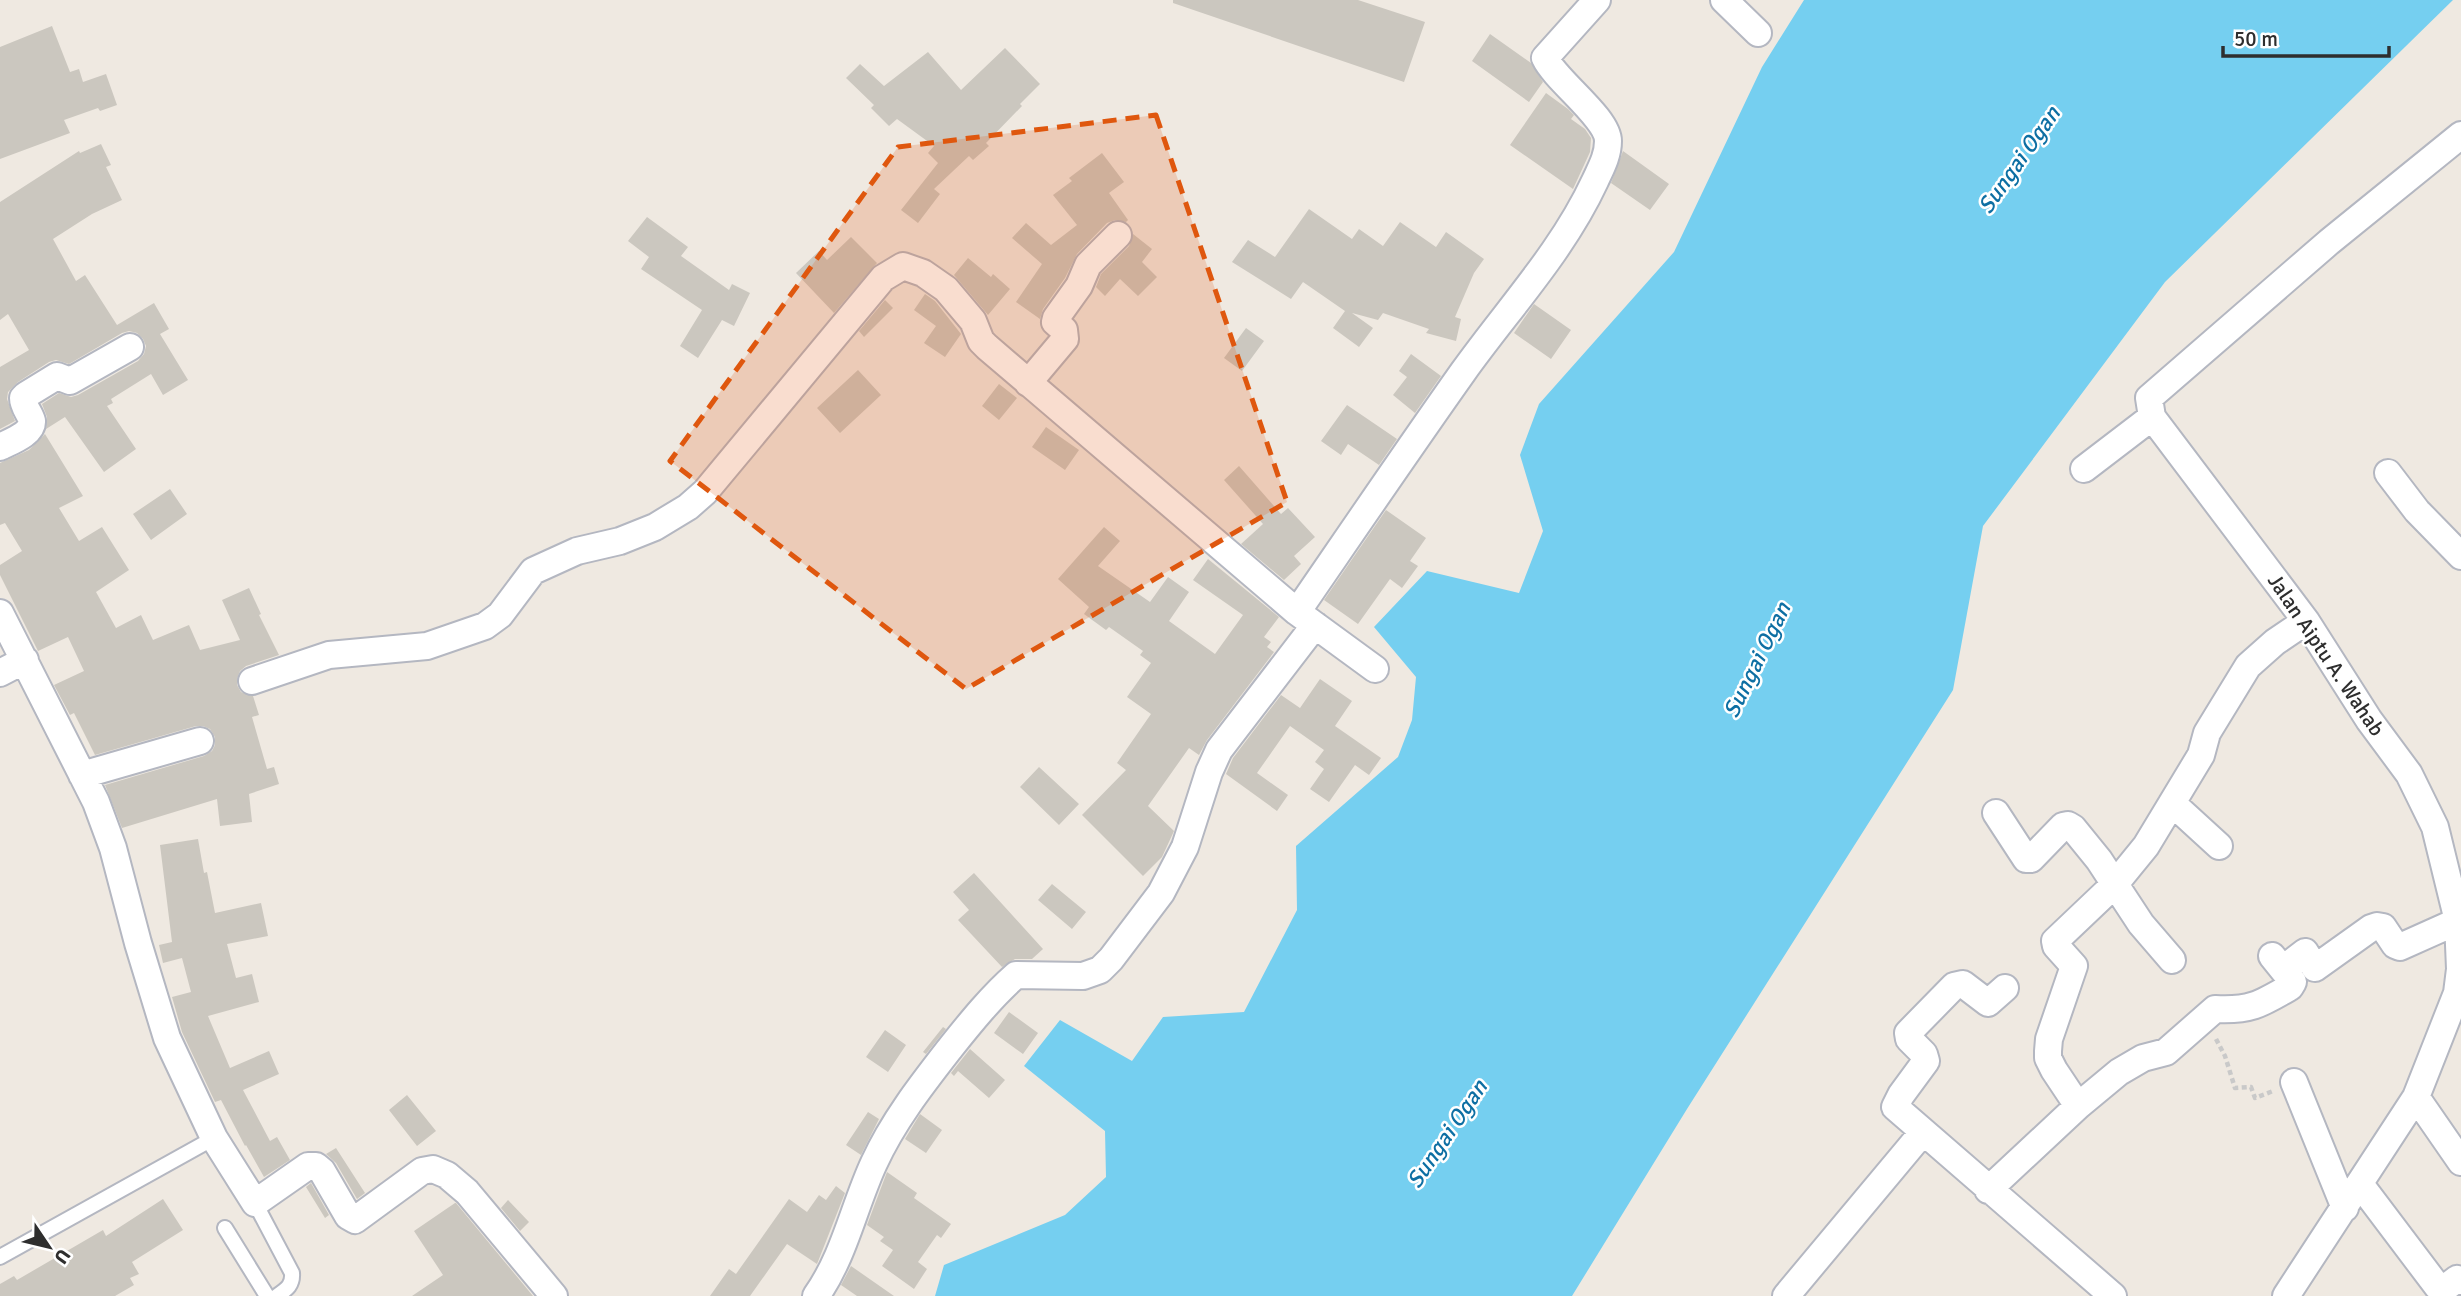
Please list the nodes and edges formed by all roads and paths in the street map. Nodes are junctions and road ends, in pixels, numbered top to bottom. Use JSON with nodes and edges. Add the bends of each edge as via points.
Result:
{"nodes":[{"id":1,"x":1597,"y":0,"type":"edge"},
{"id":2,"x":1724,"y":0,"type":"edge"},
{"id":3,"x":1758,"y":33,"type":"dead end"},
{"id":4,"x":2461,"y":135,"type":"edge"},
{"id":5,"x":1118,"y":235,"type":"dead end"},
{"id":6,"x":130,"y":347,"type":"dead end"},
{"id":7,"x":1028,"y":383,"type":"junction"},
{"id":8,"x":2152,"y":417,"type":"junction"},
{"id":9,"x":0,"y":447,"type":"edge"},
{"id":10,"x":2084,"y":469,"type":"dead end"},
{"id":11,"x":2388,"y":473,"type":"dead end"},
{"id":12,"x":2461,"y":556,"type":"edge"},
{"id":13,"x":0,"y":613,"type":"edge"},
{"id":14,"x":1306,"y":618,"type":"junction"},
{"id":15,"x":2306,"y":621,"type":"junction"},
{"id":16,"x":26,"y":660,"type":"junction"},
{"id":17,"x":1375,"y":669,"type":"dead end"},
{"id":18,"x":0,"y":673,"type":"edge"},
{"id":19,"x":252,"y":681,"type":"dead end"},
{"id":20,"x":200,"y":741,"type":"dead end"},
{"id":21,"x":82,"y":775,"type":"junction"},
{"id":22,"x":2172,"y":803,"type":"junction"},
{"id":23,"x":1996,"y":813,"type":"dead end"},
{"id":24,"x":2219,"y":846,"type":"dead end"},
{"id":25,"x":2454,"y":871,"type":"edge"},
{"id":26,"x":2115,"y":884,"type":"junction"},
{"id":27,"x":2458,"y":921,"type":"junction"},
{"id":28,"x":2172,"y":960,"type":"dead end"},
{"id":29,"x":2005,"y":988,"type":"dead end"},
{"id":30,"x":2200,"y":1025,"type":"junction"},
{"id":31,"x":2450,"y":1038,"type":"edge"},
{"id":32,"x":2294,"y":1082,"type":"joint"},
{"id":33,"x":2416,"y":1097,"type":"junction"},
{"id":34,"x":2078,"y":1106,"type":"junction"},
{"id":35,"x":1923,"y":1132,"type":"junction"},
{"id":36,"x":214,"y":1138,"type":"junction"},
{"id":37,"x":2461,"y":1161,"type":"edge"},
{"id":38,"x":2360,"y":1184,"type":"junction"},
{"id":39,"x":1988,"y":1190,"type":"junction"},
{"id":40,"x":255,"y":1203,"type":"junction"},
{"id":41,"x":2345,"y":1208,"type":"junction"},
{"id":42,"x":225,"y":1228,"type":"dead end"},
{"id":43,"x":0,"y":1258,"type":"edge"},
{"id":44,"x":2461,"y":1281,"type":"edge"},
{"id":45,"x":267,"y":1296,"type":"edge"},
{"id":46,"x":277,"y":1296,"type":"edge"},
{"id":47,"x":554,"y":1296,"type":"edge"},
{"id":48,"x":816,"y":1296,"type":"edge"},
{"id":49,"x":1786,"y":1296,"type":"edge"},
{"id":50,"x":2113,"y":1296,"type":"edge"},
{"id":51,"x":2286,"y":1296,"type":"edge"}],
"edges":[{"from":1,"to":14,"type":"street","via":[[1545,58],[1605,130],[1606,157],[1552,257],[1462,374]]},
{"from":2,"to":3,"type":"street"},
{"from":4,"to":8,"type":"street","via":[[2153,393],[2148,404]]},
{"from":5,"to":7,"type":"street","via":[[1088,265],[1056,318],[1065,339]]},
{"from":6,"to":9,"type":"street","via":[[70,381],[57,376],[26,395],[23,404],[32,425]]},
{"from":7,"to":14,"type":"street"},
{"from":7,"to":19,"type":"street","via":[[987,348],[973,321],[946,289],[923,272],[899,267],[883,278],[705,492],[672,517],[620,541],[592,546],[533,571],[489,625],[427,646],[329,655]]},
{"from":8,"to":10,"type":"street"},
{"from":8,"to":15,"type":"street","name":"Jalan Aiptu A. Wahab"},
{"from":11,"to":12,"type":"street"},
{"from":13,"to":16,"type":"street"},
{"from":14,"to":17,"type":"street"},
{"from":14,"to":48,"type":"street","via":[[1219,750],[1185,847],[1161,893],[1100,970],[1083,976],[1018,974],[972,1020],[888,1137]]},
{"from":15,"to":22,"type":"street","via":[[2248,666]]},
{"from":15,"to":25,"type":"street","name":"Jalan Aiptu A. Wahab","via":[[2409,774]]},
{"from":16,"to":18,"type":"street"},
{"from":16,"to":21,"type":"street"},
{"from":20,"to":21,"type":"street"},
{"from":21,"to":36,"type":"street","via":[[113,848],[167,1038]]},
{"from":22,"to":24,"type":"street"},
{"from":22,"to":26,"type":"street"},
{"from":23,"to":26,"type":"street","via":[[2026,859],[2068,825]]},
{"from":25,"to":27,"type":"street","name":"Jalan Aiptu A. Wahab"},
{"from":26,"to":28,"type":"street"},
{"from":26,"to":34,"type":"street","via":[[2055,941],[2074,966],[2049,1039],[2048,1058]]},
{"from":27,"to":30,"type":"street","via":[[2400,947],[2383,928],[2371,928],[2315,968],[2299,944],[2277,962],[2293,982],[2290,987],[2259,1005],[2215,1009]]},
{"from":27,"to":31,"type":"street","name":"Jalan Aiptu A. Wahab","via":[[2460,969]]},
{"from":29,"to":35,"type":"street","via":[[1988,1003],[1963,984],[1954,986],[1908,1032],[1926,1061],[1895,1107]]},
{"from":30,"to":32,"type":"path","via":[[2219,1041],[2235,1088],[2251,1087],[2255,1098]]},
{"from":30,"to":34,"type":"street","via":[[2166,1052],[2119,1072]]},
{"from":31,"to":33,"type":"street","name":"Jalan Aiptu A. Wahab"},
{"from":32,"to":41,"type":"street"},
{"from":33,"to":37,"type":"street"},
{"from":33,"to":38,"type":"street","name":"Jalan Aiptu A. Wahab"},
{"from":34,"to":39,"type":"street"},
{"from":35,"to":39,"type":"street"},
{"from":35,"to":49,"type":"street"},
{"from":36,"to":40,"type":"street"},
{"from":36,"to":43,"type":"lane"},
{"from":38,"to":41,"type":"street","name":"Jalan Aiptu A. Wahab"},
{"from":38,"to":44,"type":"street","via":[[2437,1286],[2442,1289]]},
{"from":39,"to":50,"type":"street"},
{"from":40,"to":46,"type":"lane","via":[[292,1273],[288,1289]]},
{"from":40,"to":47,"type":"street","via":[[308,1166],[316,1166],[355,1220],[422,1171],[433,1169],[467,1192]]},
{"from":41,"to":51,"type":"street","name":"Jalan Aiptu A. Wahab"},
{"from":42,"to":45,"type":"lane"}]}
